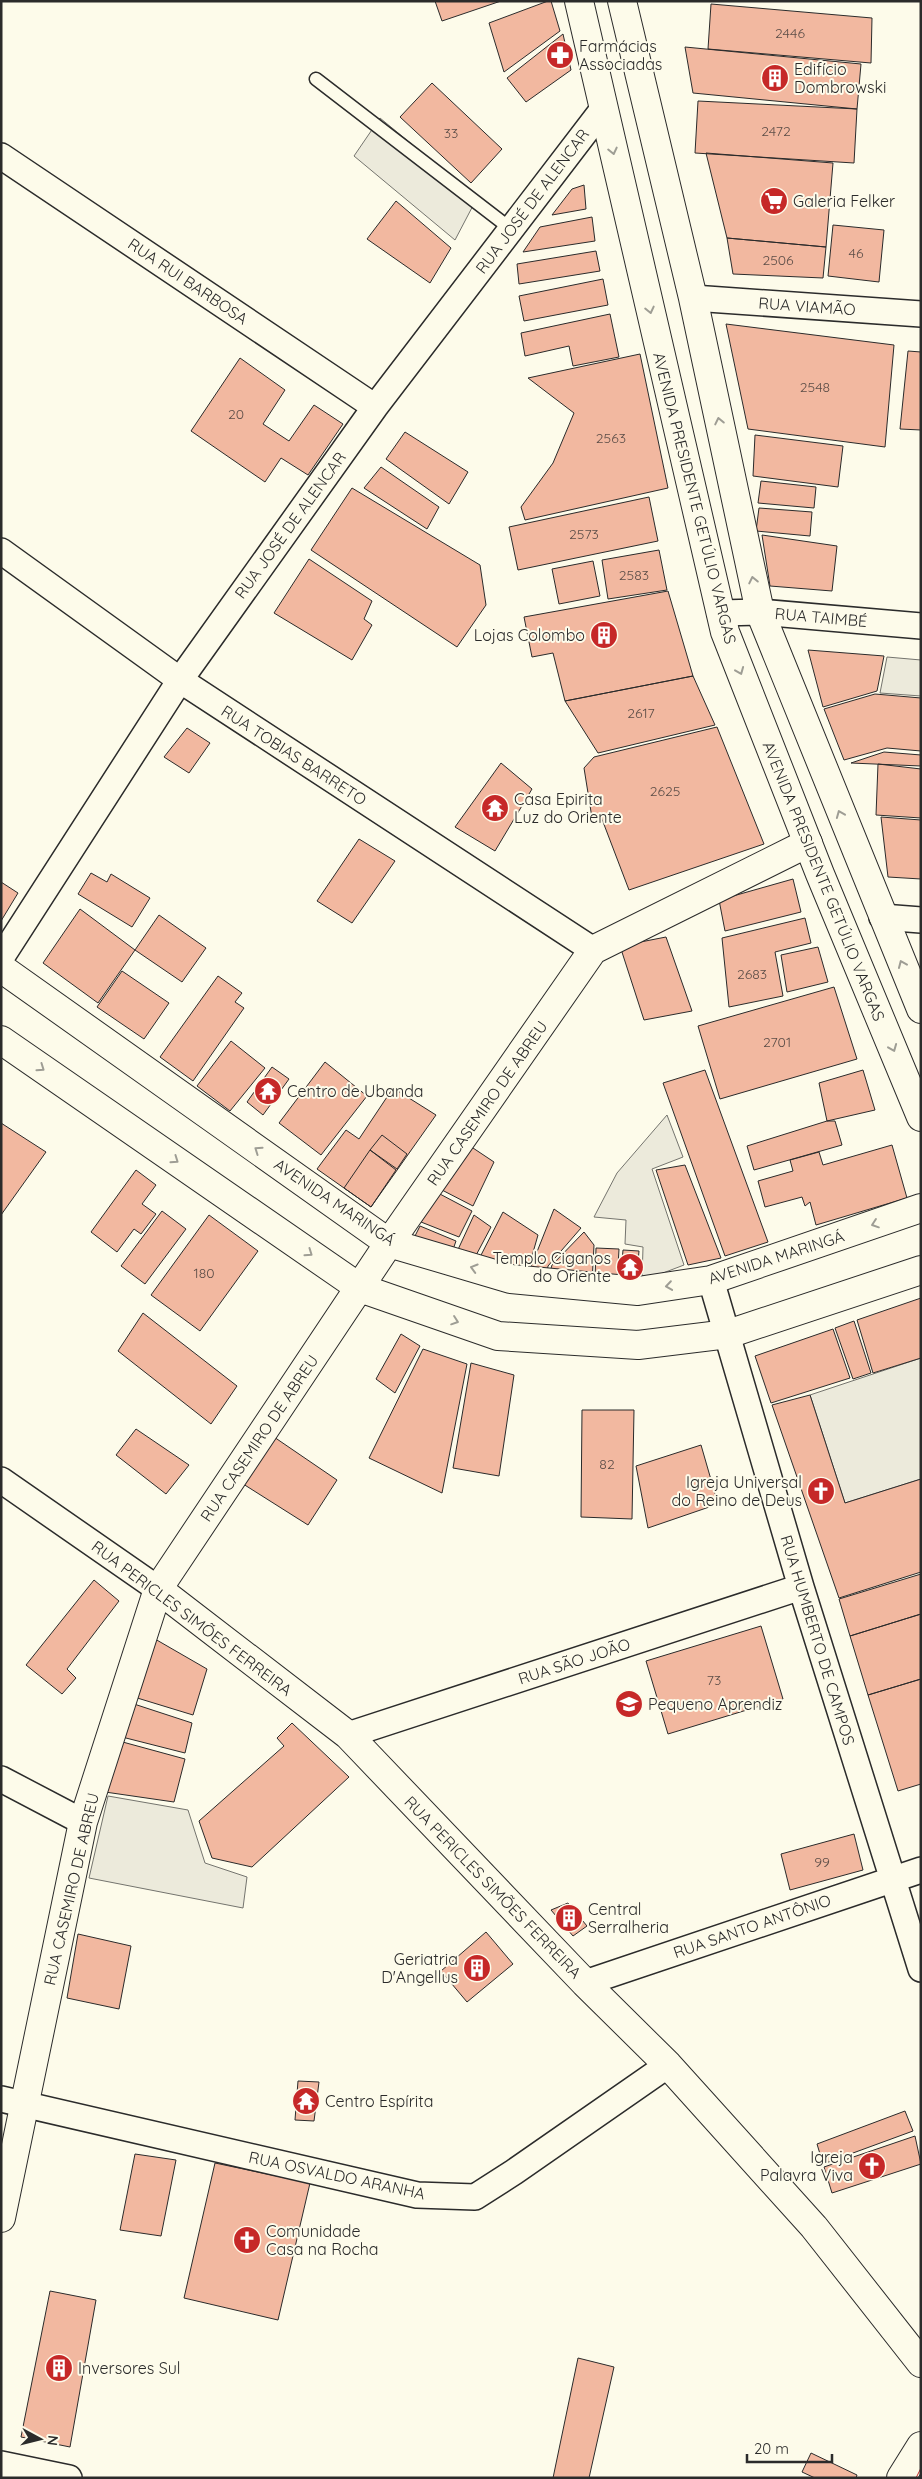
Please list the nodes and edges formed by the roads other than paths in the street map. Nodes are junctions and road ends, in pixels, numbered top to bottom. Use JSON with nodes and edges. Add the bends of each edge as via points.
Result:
{"nodes":[{"id":1,"x":579,"y":1,"type":"edge"},
{"id":2,"x":622,"y":1,"type":"edge"},
{"id":3,"x":316,"y":79,"type":"dead end"},
{"id":4,"x":603,"y":109,"type":"junction"},
{"id":5,"x":1,"y":156,"type":"edge"},
{"id":6,"x":511,"y":229,"type":"junction"},
{"id":7,"x":693,"y":298,"type":"junction"},
{"id":8,"x":921,"y":314,"type":"edge"},
{"id":9,"x":375,"y":407,"type":"junction"},
{"id":10,"x":1,"y":551,"type":"edge"},
{"id":11,"x":760,"y":612,"type":"junction"},
{"id":12,"x":720,"y":613,"type":"junction"},
{"id":13,"x":921,"y":626,"type":"edge"},
{"id":14,"x":180,"y":680,"type":"junction"},
{"id":15,"x":808,"y":843,"type":"junction"},
{"id":16,"x":882,"y":917,"type":"junction"},
{"id":17,"x":921,"y":920,"type":"edge"},
{"id":18,"x":593,"y":950,"type":"junction"},
{"id":19,"x":1,"y":958,"type":"edge"},
{"id":20,"x":1,"y":968,"type":"edge"},
{"id":21,"x":921,"y":1009,"type":"edge"},
{"id":22,"x":1,"y":1040,"type":"edge"},
{"id":23,"x":921,"y":1117,"type":"edge"},
{"id":24,"x":921,"y":1208,"type":"edge"},
{"id":25,"x":389,"y":1243,"type":"junction"},
{"id":26,"x":921,"y":1270,"type":"edge"},
{"id":27,"x":711,"y":1280,"type":"junction"},
{"id":28,"x":360,"y":1288,"type":"junction"},
{"id":29,"x":728,"y":1334,"type":"junction"},
{"id":30,"x":1,"y":1480,"type":"edge"},
{"id":31,"x":801,"y":1587,"type":"junction"},
{"id":32,"x":158,"y":1589,"type":"junction"},
{"id":33,"x":348,"y":1735,"type":"junction"},
{"id":34,"x":1,"y":1779,"type":"edge"},
{"id":35,"x":83,"y":1822,"type":"junction"},
{"id":36,"x":921,"y":1870,"type":"edge"},
{"id":37,"x":891,"y":1878,"type":"junction"},
{"id":38,"x":921,"y":1969,"type":"edge"},
{"id":39,"x":585,"y":1983,"type":"junction"},
{"id":40,"x":668,"y":2065,"type":"junction"},
{"id":41,"x":13,"y":2102,"type":"edge"},
{"id":42,"x":1,"y":2218,"type":"edge"},
{"id":43,"x":921,"y":2363,"type":"edge"},
{"id":44,"x":921,"y":2446,"type":"edge"},
{"id":45,"x":1,"y":2464,"type":"edge"},
{"id":46,"x":68,"y":2478,"type":"edge"},
{"id":47,"x":901,"y":2478,"type":"edge"}],
"edges":[{"from":1,"to":4,"type":"main road","name":"AVENIDA PRESIDENTE GETÚLIO VARGAS"},
{"from":2,"to":7,"type":"main road"},
{"from":3,"to":6,"type":"lane"},
{"from":4,"to":6,"type":"street","name":"RUA JOSÉ DE ALENCAR"},
{"from":4,"to":12,"type":"main road","name":"AVENIDA PRESIDENTE GETÚLIO VARGAS","one_way":true},
{"from":5,"to":9,"type":"street","name":"RUA RUI BARBOSA"},
{"from":6,"to":9,"type":"street","name":"RUA JOSÉ DE ALENCAR"},
{"from":7,"to":8,"type":"street","name":"RUA VIAMÃO"},
{"from":11,"to":7,"type":"main road","one_way":true},
{"from":9,"to":14,"type":"street","name":"RUA JOSÉ DE ALENCAR"},
{"from":10,"to":14,"type":"street","name":"RUA TOBIAS BARRETO"},
{"from":11,"to":12,"type":"street","name":"RUA TAIMBÉ"},
{"from":11,"to":13,"type":"street","name":"RUA TAIMBÉ"},
{"from":16,"to":11,"type":"main road","one_way":true},
{"from":12,"to":15,"type":"main road","name":"AVENIDA PRESIDENTE GETÚLIO VARGAS","one_way":true,"via":[[724,632]]},
{"from":14,"to":18,"type":"street","name":"RUA TOBIAS BARRETO"},
{"from":14,"to":19,"type":"street","name":"RUA JOSÉ DE ALENCAR"},
{"from":15,"to":18,"type":"main road","name":"RUA CASEMIRO DE ABREU"},
{"from":15,"to":23,"type":"main road","name":"AVENIDA PRESIDENTE GETÚLIO VARGAS","one_way":true},
{"from":16,"to":17,"type":"street"},
{"from":21,"to":16,"type":"main road","one_way":true},
{"from":18,"to":25,"type":"main road","name":"RUA CASEMIRO DE ABREU"},
{"from":25,"to":20,"type":"main road","name":"AVENIDA MARINGÁ","one_way":true},
{"from":22,"to":28,"type":"main road","one_way":true},
{"from":24,"to":27,"type":"main road","name":"AVENIDA MARINGÁ","one_way":true},
{"from":27,"to":25,"type":"main road","name":"AVENIDA MARINGÁ","one_way":true,"via":[[638,1291],[512,1279]]},
{"from":25,"to":28,"type":"main road","name":"RUA CASEMIRO DE ABREU"},
{"from":26,"to":29,"type":"main road"},
{"from":27,"to":29,"type":"street","name":"RUA HUMBERTO DE CAMPOS"},
{"from":28,"to":29,"type":"main road","one_way":true,"via":[[498,1336],[638,1345]]},
{"from":28,"to":32,"type":"main road","name":"RUA CASEMIRO DE ABREU"},
{"from":29,"to":31,"type":"street","name":"RUA HUMBERTO DE CAMPOS"},
{"from":30,"to":32,"type":"street","name":"RUA PERICLES SIMÕES FERREIRA"},
{"from":31,"to":33,"type":"street","name":"RUA SÃO JOÃO"},
{"from":31,"to":37,"type":"street","name":"RUA HUMBERTO DE CAMPOS"},
{"from":32,"to":33,"type":"main road","name":"RUA PERICLES SIMÕES FERREIRA"},
{"from":32,"to":35,"type":"main road","name":"RUA CASEMIRO DE ABREU"},
{"from":33,"to":39,"type":"main road","name":"RUA PERICLES SIMÕES FERREIRA"},
{"from":34,"to":35,"type":"street"},
{"from":35,"to":41,"type":"main road","name":"RUA CASEMIRO DE ABREU"},
{"from":36,"to":37,"type":"street","name":"RUA SANTO ANTÔNIO"},
{"from":37,"to":38,"type":"street","name":"RUA HUMBERTO DE CAMPOS"},
{"from":37,"to":39,"type":"street","name":"RUA SANTO ANTÔNIO"},
{"from":39,"to":40,"type":"main road","name":"RUA PERICLES SIMÕES FERREIRA"},
{"from":40,"to":41,"type":"street","name":"RUA OSVALDO ARANHA","via":[[475,2197],[417,2195]]},
{"from":40,"to":43,"type":"main road","name":"RUA PERICLES SIMÕES FERREIRA","via":[[814,2228]]},
{"from":41,"to":42,"type":"main road","name":"RUA CASEMIRO DE ABREU"},
{"from":44,"to":47,"type":"main road"},
{"from":45,"to":46,"type":"street"}]}
